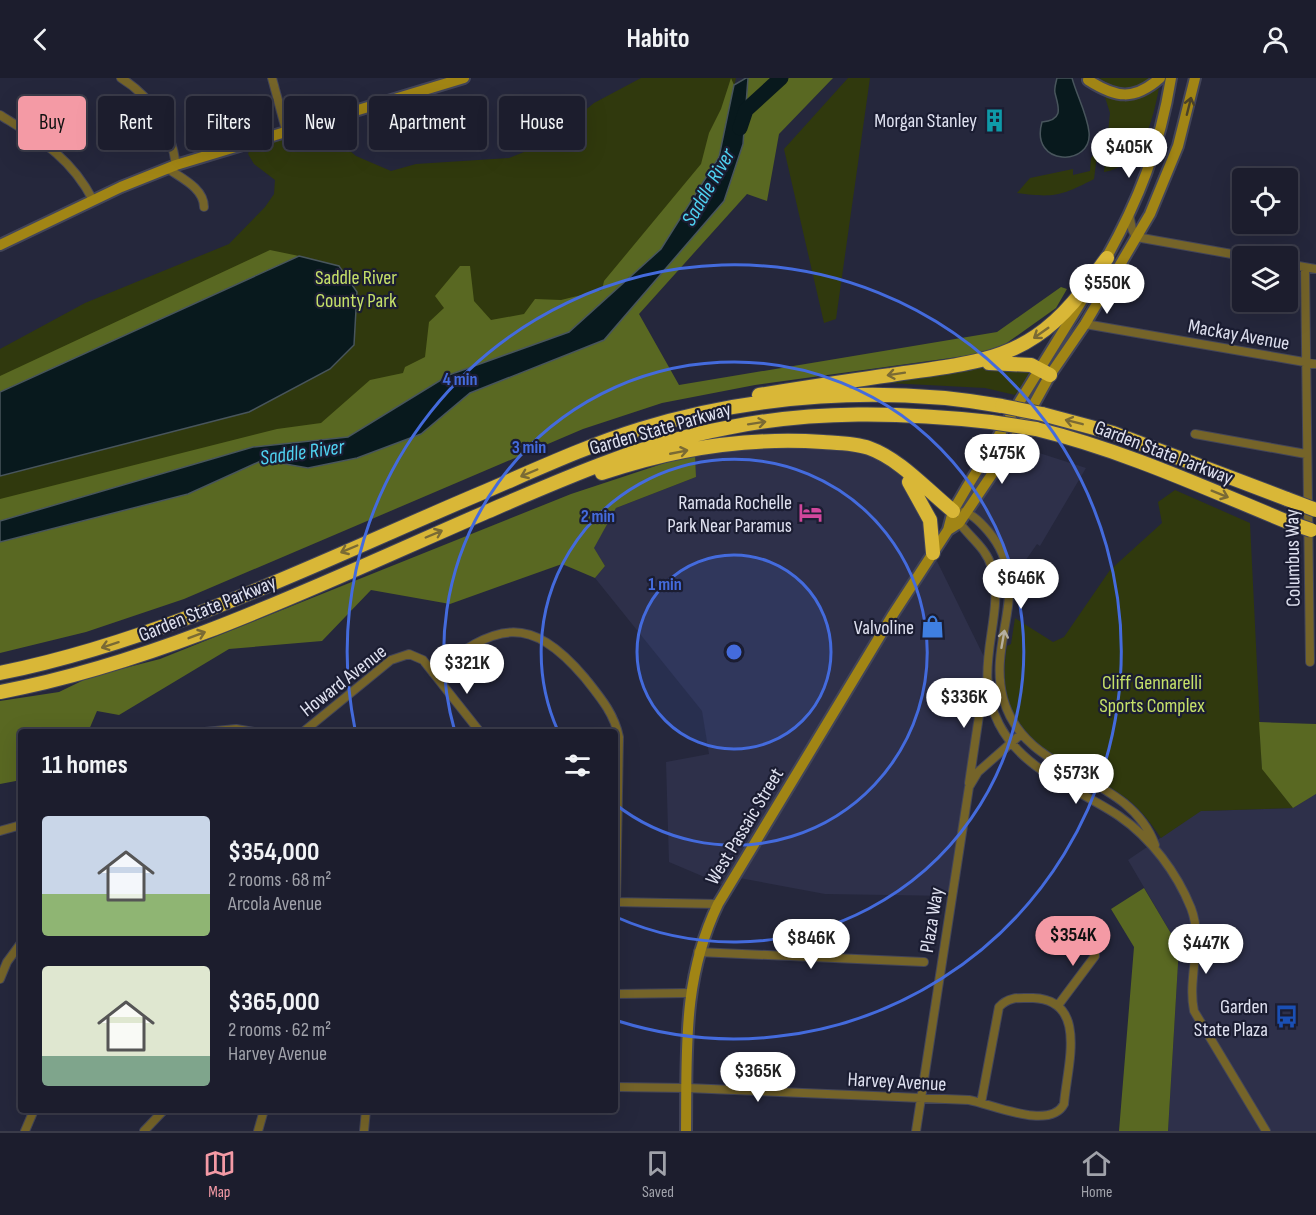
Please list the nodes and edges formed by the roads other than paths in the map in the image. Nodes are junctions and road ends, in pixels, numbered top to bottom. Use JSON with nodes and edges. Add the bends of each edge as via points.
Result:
{"nodes":[{"id":1,"x":121,"y":78,"type":"edge"},
{"id":2,"x":272,"y":78,"type":"edge"},
{"id":3,"x":464,"y":78,"type":"edge"},
{"id":4,"x":1160,"y":78,"type":"edge"},
{"id":5,"x":1172,"y":78,"type":"edge"},
{"id":6,"x":1195,"y":78,"type":"edge"},
{"id":7,"x":1088,"y":80,"type":"dead end"},
{"id":8,"x":357,"y":109,"type":"edge"},
{"id":9,"x":0,"y":115,"type":"edge"},
{"id":10,"x":284,"y":123,"type":"edge"},
{"id":11,"x":284,"y":131,"type":"edge"},
{"id":12,"x":172,"y":166,"type":"junction"},
{"id":13,"x":93,"y":200,"type":"junction"},
{"id":14,"x":204,"y":207,"type":"dead end"},
{"id":15,"x":1129,"y":213,"type":"junction"},
{"id":16,"x":1136,"y":237,"type":"junction"},
{"id":17,"x":0,"y":245,"type":"edge"},
{"id":18,"x":1232,"y":254,"type":"edge"},
{"id":19,"x":1107,"y":258,"type":"junction"},
{"id":20,"x":1298,"y":266,"type":"edge"},
{"id":21,"x":1305,"y":268,"type":"junction"},
{"id":22,"x":1316,"y":269,"type":"edge"},
{"id":23,"x":1085,"y":324,"type":"junction"},
{"id":24,"x":1304,"y":362,"type":"junction"},
{"id":25,"x":1316,"y":364,"type":"edge"},
{"id":26,"x":954,"y":365,"type":"junction"},
{"id":27,"x":1045,"y":372,"type":"junction"},
{"id":28,"x":642,"y":429,"type":"junction"},
{"id":29,"x":1195,"y":434,"type":"dead end"},
{"id":30,"x":1306,"y":454,"type":"junction"},
{"id":31,"x":898,"y":466,"type":"junction"},
{"id":32,"x":1316,"y":510,"type":"edge"},
{"id":33,"x":967,"y":512,"type":"junction"},
{"id":34,"x":483,"y":513,"type":"junction"},
{"id":35,"x":956,"y":517,"type":"junction"},
{"id":36,"x":1314,"y":533,"type":"edge"},
{"id":37,"x":933,"y":553,"type":"junction"},
{"id":38,"x":1310,"y":662,"type":"dead end"},
{"id":39,"x":987,"y":663,"type":"junction"},
{"id":40,"x":0,"y":673,"type":"edge"},
{"id":41,"x":433,"y":673,"type":"junction"},
{"id":42,"x":0,"y":692,"type":"edge"},
{"id":43,"x":307,"y":729,"type":"edge"},
{"id":44,"x":474,"y":729,"type":"edge"},
{"id":45,"x":616,"y":729,"type":"edge"},
{"id":46,"x":1020,"y":735,"type":"junction"},
{"id":47,"x":1010,"y":743,"type":"junction"},
{"id":48,"x":1091,"y":783,"type":"junction"},
{"id":49,"x":1084,"y":795,"type":"junction"},
{"id":50,"x":966,"y":800,"type":"junction"},
{"id":51,"x":18,"y":826,"type":"edge"},
{"id":52,"x":0,"y":831,"type":"edge"},
{"id":53,"x":1158,"y":853,"type":"junction"},
{"id":54,"x":618,"y":902,"type":"edge"},
{"id":55,"x":717,"y":904,"type":"junction"},
{"id":56,"x":1086,"y":929,"type":"dead end"},
{"id":57,"x":18,"y":947,"type":"edge"},
{"id":58,"x":698,"y":952,"type":"junction"},
{"id":59,"x":924,"y":962,"type":"dead end"},
{"id":60,"x":0,"y":979,"type":"edge"},
{"id":61,"x":690,"y":993,"type":"junction"},
{"id":62,"x":618,"y":994,"type":"edge"},
{"id":63,"x":1059,"y":1004,"type":"junction"},
{"id":64,"x":618,"y":1088,"type":"edge"},
{"id":65,"x":687,"y":1088,"type":"junction"},
{"id":66,"x":921,"y":1098,"type":"junction"},
{"id":67,"x":981,"y":1103,"type":"junction"},
{"id":68,"x":33,"y":1113,"type":"edge"},
{"id":69,"x":161,"y":1113,"type":"edge"},
{"id":70,"x":263,"y":1113,"type":"edge"},
{"id":71,"x":366,"y":1113,"type":"edge"},
{"id":72,"x":26,"y":1131,"type":"edge"},
{"id":73,"x":144,"y":1131,"type":"edge"},
{"id":74,"x":258,"y":1131,"type":"edge"},
{"id":75,"x":364,"y":1131,"type":"edge"},
{"id":76,"x":686,"y":1131,"type":"edge"},
{"id":77,"x":916,"y":1131,"type":"edge"},
{"id":78,"x":1266,"y":1131,"type":"edge"}],
"edges":[{"from":1,"to":12,"type":"street","via":[[158,113],[171,140]]},
{"from":2,"to":10,"type":"street"},
{"from":3,"to":8,"type":"main road"},
{"from":4,"to":7,"type":"main road","via":[[1135,94],[1104,91]]},
{"from":5,"to":15,"type":"main road","via":[[1162,132]]},
{"from":16,"to":6,"type":"main road","one_way":true,"via":[[1161,192],[1178,146]]},
{"from":9,"to":13,"type":"street","via":[[65,159]]},
{"from":11,"to":12,"type":"main road"},
{"from":12,"to":13,"type":"main road"},
{"from":12,"to":14,"type":"street","via":[[194,187]]},
{"from":13,"to":17,"type":"main road"},
{"from":15,"to":16,"type":"street"},
{"from":15,"to":19,"type":"main road"},
{"from":16,"to":18,"type":"street"},
{"from":16,"to":23,"type":"main road"},
{"from":19,"to":26,"type":"highway","one_way":true,"via":[[1068,309],[1036,336],[997,356]]},
{"from":19,"to":27,"type":"main road"},
{"from":20,"to":21,"type":"street"},
{"from":21,"to":22,"type":"street"},
{"from":21,"to":24,"type":"street","name":"Columbus Way"},
{"from":23,"to":24,"type":"street","name":"Mackay Avenue"},
{"from":23,"to":27,"type":"main road"},
{"from":24,"to":25,"type":"street","name":"Mackay Avenue"},
{"from":24,"to":30,"type":"street","name":"Columbus Way"},
{"from":26,"to":27,"type":"highway","via":[[1009,362]]},
{"from":26,"to":28,"type":"highway","one_way":true,"via":[[736,399]]},
{"from":27,"to":33,"type":"main road","via":[[1009,449]]},
{"from":27,"to":35,"type":"main road"},
{"from":32,"to":28,"type":"highway","name":"Garden State Parkway","one_way":true,"bridge":true,"via":[[1113,433],[1042,414],[938,398],[852,396],[727,409]]},
{"from":28,"to":40,"type":"highway","name":"Garden State Parkway","one_way":true,"via":[[561,459],[177,622],[95,650]]},
{"from":29,"to":30,"type":"street"},
{"from":30,"to":38,"type":"street","name":"Columbus Way"},
{"from":34,"to":31,"type":"highway","one_way":true,"via":[[637,462],[736,443],[844,444],[867,448]]},
{"from":31,"to":35,"type":"highway"},
{"from":31,"to":37,"type":"highway","via":[[926,509]]},
{"from":33,"to":35,"type":"main road"},
{"from":46,"to":33,"type":"street","one_way":true,"via":[[1010,719],[999,679],[1009,569],[997,542]]},
{"from":34,"to":36,"type":"highway","name":"Garden State Parkway","one_way":true,"bridge":true,"via":[[603,463],[726,428],[810,416],[937,416],[1071,437]]},
{"from":42,"to":34,"type":"highway","name":"Garden State Parkway","one_way":true,"via":[[97,669],[179,642]]},
{"from":35,"to":37,"type":"main road","name":"West Passaic Street"},
{"from":35,"to":39,"type":"street","via":[[979,542],[993,574]]},
{"from":37,"to":55,"type":"main road","name":"West Passaic Street"},
{"from":39,"to":47,"type":"street","via":[[992,709]]},
{"from":39,"to":50,"type":"street"},
{"from":41,"to":43,"type":"street","name":"Howard Avenue","via":[[416,656],[396,657]]},
{"from":41,"to":44,"type":"street","name":"Howard Avenue"},
{"from":41,"to":45,"type":"street","via":[[467,646],[484,638],[520,633],[544,641],[565,656],[605,702]]},
{"from":46,"to":47,"type":"street","name":"Plaza Way"},
{"from":46,"to":48,"type":"street","via":[[1044,755]]},
{"from":47,"to":49,"type":"street","via":[[1026,759]]},
{"from":47,"to":50,"type":"street","name":"Plaza Way","via":[[978,772]]},
{"from":48,"to":49,"type":"street"},
{"from":48,"to":53,"type":"street","via":[[1129,805],[1150,831]]},
{"from":49,"to":53,"type":"street","via":[[1134,827]]},
{"from":50,"to":66,"type":"street","name":"Plaza Way"},
{"from":51,"to":52,"type":"street"},
{"from":53,"to":78,"type":"street","via":[[1183,891],[1194,920],[1194,1011]]},
{"from":54,"to":55,"type":"street"},
{"from":55,"to":58,"type":"main road","name":"West Passaic Street"},
{"from":56,"to":63,"type":"street","via":[[1095,956]]},
{"from":57,"to":60,"type":"street"},
{"from":58,"to":59,"type":"street"},
{"from":58,"to":61,"type":"main road","name":"West Passaic Street"},
{"from":61,"to":62,"type":"street"},
{"from":61,"to":65,"type":"main road","name":"West Passaic Street"},
{"from":63,"to":67,"type":"street","via":[[1047,999],[1015,997],[999,1007]]},
{"from":63,"to":67,"type":"street","name":"Harvey Avenue","via":[[1071,1033],[1064,1104],[1058,1114],[1046,1120],[1017,1118]]},
{"from":64,"to":65,"type":"street","name":"Harvey Avenue"},
{"from":65,"to":66,"type":"street","name":"Harvey Avenue"},
{"from":65,"to":76,"type":"main road","name":"West Passaic Street"},
{"from":66,"to":67,"type":"street","name":"Harvey Avenue"},
{"from":66,"to":77,"type":"street","name":"Plaza Way"},
{"from":68,"to":72,"type":"street"},
{"from":69,"to":73,"type":"street"},
{"from":70,"to":74,"type":"street"},
{"from":71,"to":75,"type":"street"}]}
